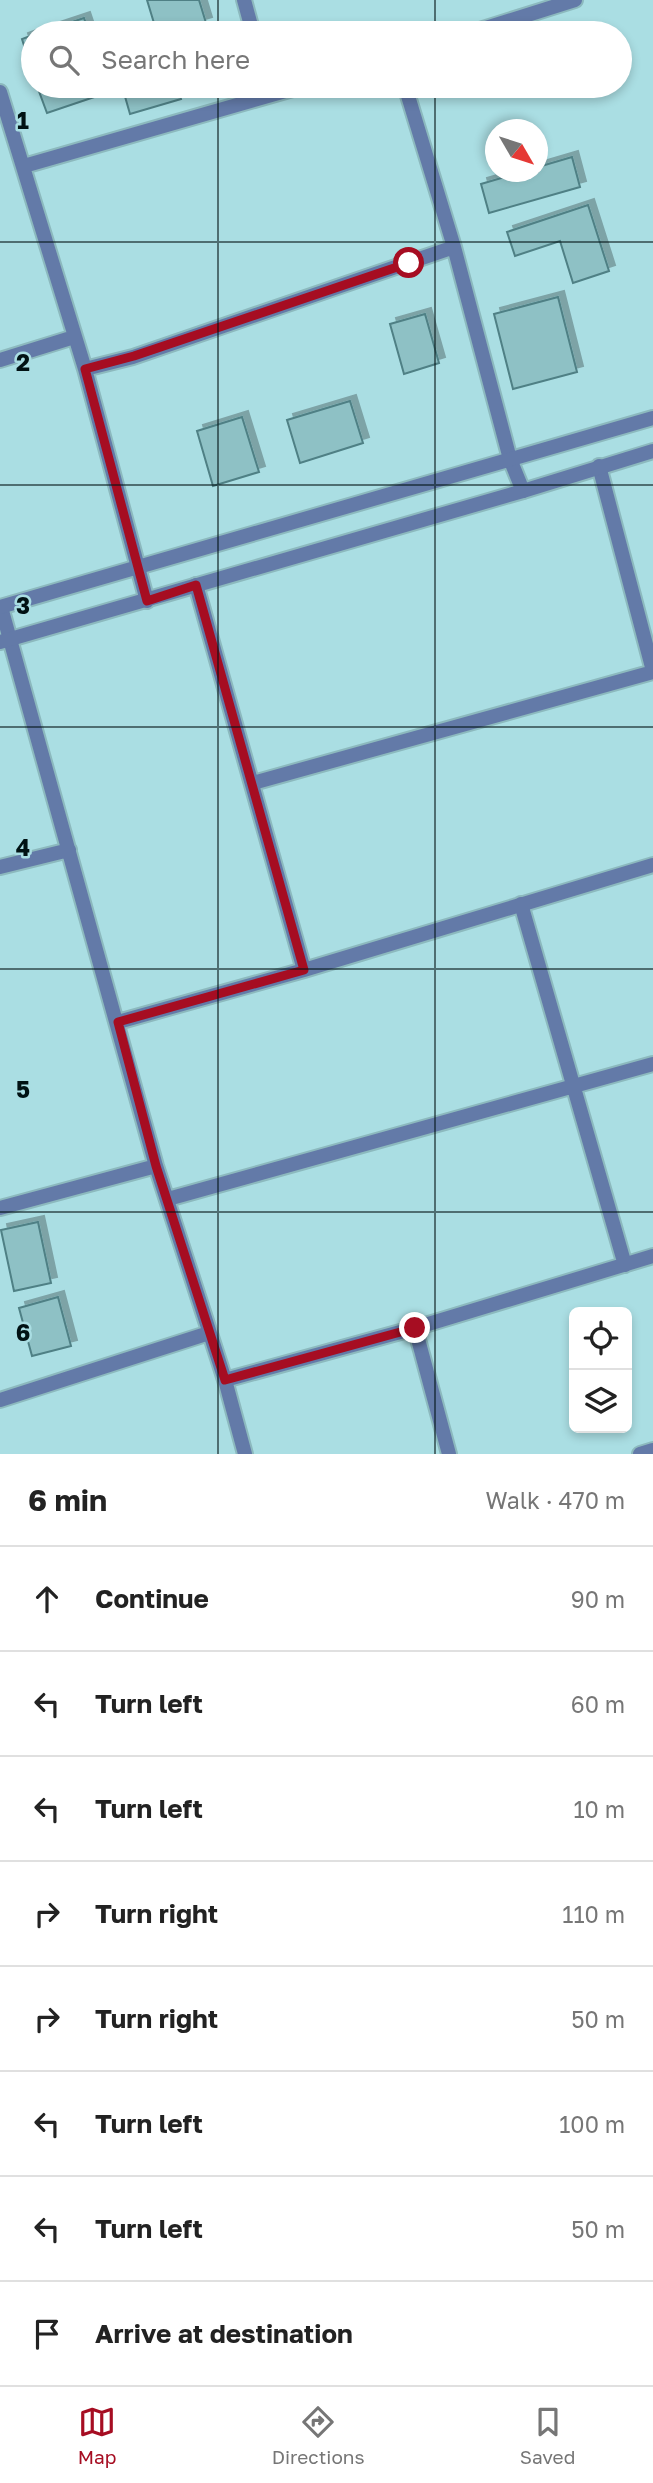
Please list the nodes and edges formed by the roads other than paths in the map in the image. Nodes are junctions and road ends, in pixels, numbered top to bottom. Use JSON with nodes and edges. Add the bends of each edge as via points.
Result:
{"nodes":[{"id":1,"x":244,"y":0,"type":"edge"},
{"id":2,"x":575,"y":0,"type":"edge"},
{"id":3,"x":540,"y":5,"type":"edge"},
{"id":4,"x":250,"y":21,"type":"edge"},
{"id":5,"x":500,"y":21,"type":"edge"},
{"id":6,"x":0,"y":92,"type":"edge"},
{"id":7,"x":246,"y":98,"type":"edge"},
{"id":8,"x":409,"y":98,"type":"edge"},
{"id":9,"x":24,"y":166,"type":"junction"},
{"id":10,"x":454,"y":247,"type":"junction"},
{"id":11,"x":74,"y":337,"type":"junction"},
{"id":12,"x":0,"y":360,"type":"edge"},
{"id":13,"x":85,"y":369,"type":"junction"},
{"id":14,"x":653,"y":418,"type":"edge"},
{"id":15,"x":653,"y":451,"type":"edge"},
{"id":16,"x":510,"y":459,"type":"junction"},
{"id":17,"x":599,"y":467,"type":"junction"},
{"id":18,"x":523,"y":491,"type":"junction"},
{"id":19,"x":137,"y":567,"type":"junction"},
{"id":20,"x":196,"y":585,"type":"junction"},
{"id":21,"x":147,"y":601,"type":"junction"},
{"id":22,"x":1,"y":607,"type":"edge"},
{"id":23,"x":5,"y":640,"type":"edge"},
{"id":24,"x":653,"y":671,"type":"edge"},
{"id":25,"x":253,"y":783,"type":"junction"},
{"id":26,"x":69,"y":850,"type":"junction"},
{"id":27,"x":653,"y":865,"type":"edge"},
{"id":28,"x":0,"y":867,"type":"edge"},
{"id":29,"x":522,"y":904,"type":"junction"},
{"id":30,"x":304,"y":970,"type":"junction"},
{"id":31,"x":118,"y":1022,"type":"junction"},
{"id":32,"x":653,"y":1064,"type":"edge"},
{"id":33,"x":575,"y":1087,"type":"junction"},
{"id":34,"x":156,"y":1166,"type":"junction"},
{"id":35,"x":168,"y":1199,"type":"junction"},
{"id":36,"x":0,"y":1208,"type":"edge"},
{"id":37,"x":653,"y":1256,"type":"edge"},
{"id":38,"x":625,"y":1265,"type":"junction"},
{"id":39,"x":415,"y":1328,"type":"junction"},
{"id":40,"x":209,"y":1333,"type":"junction"},
{"id":41,"x":225,"y":1380,"type":"junction"},
{"id":42,"x":0,"y":1400,"type":"edge"},
{"id":43,"x":653,"y":1450,"type":"edge"},
{"id":44,"x":245,"y":1454,"type":"edge"},
{"id":45,"x":449,"y":1454,"type":"edge"},
{"id":46,"x":640,"y":1454,"type":"edge"}],
"edges":[{"from":1,"to":4,"type":"street"},
{"from":2,"to":3,"type":"street"},
{"from":3,"to":5,"type":"street"},
{"from":6,"to":9,"type":"street"},
{"from":7,"to":9,"type":"street"},
{"from":8,"to":10,"type":"street"},
{"from":9,"to":11,"type":"street"},
{"from":10,"to":13,"type":"street"},
{"from":10,"to":16,"type":"street"},
{"from":11,"to":12,"type":"street"},
{"from":11,"to":13,"type":"street"},
{"from":13,"to":19,"type":"street"},
{"from":14,"to":16,"type":"street"},
{"from":15,"to":17,"type":"street"},
{"from":16,"to":18,"type":"street"},
{"from":16,"to":19,"type":"street"},
{"from":17,"to":18,"type":"street"},
{"from":17,"to":24,"type":"street"},
{"from":18,"to":20,"type":"street"},
{"from":19,"to":21,"type":"street"},
{"from":19,"to":22,"type":"street"},
{"from":20,"to":21,"type":"street"},
{"from":20,"to":25,"type":"street"},
{"from":21,"to":23,"type":"street"},
{"from":22,"to":23,"type":"street"},
{"from":23,"to":26,"type":"street"},
{"from":24,"to":25,"type":"street"},
{"from":25,"to":30,"type":"street"},
{"from":26,"to":28,"type":"street"},
{"from":26,"to":31,"type":"street"},
{"from":27,"to":29,"type":"street"},
{"from":29,"to":30,"type":"street"},
{"from":29,"to":33,"type":"street"},
{"from":30,"to":31,"type":"street"},
{"from":31,"to":34,"type":"street"},
{"from":32,"to":33,"type":"street"},
{"from":33,"to":35,"type":"street"},
{"from":33,"to":38,"type":"street"},
{"from":34,"to":35,"type":"street"},
{"from":34,"to":36,"type":"street"},
{"from":35,"to":40,"type":"street"},
{"from":37,"to":38,"type":"street"},
{"from":38,"to":39,"type":"street"},
{"from":39,"to":41,"type":"street"},
{"from":39,"to":45,"type":"street"},
{"from":40,"to":41,"type":"street"},
{"from":40,"to":42,"type":"street"},
{"from":41,"to":44,"type":"street"},
{"from":43,"to":46,"type":"street"}]}
